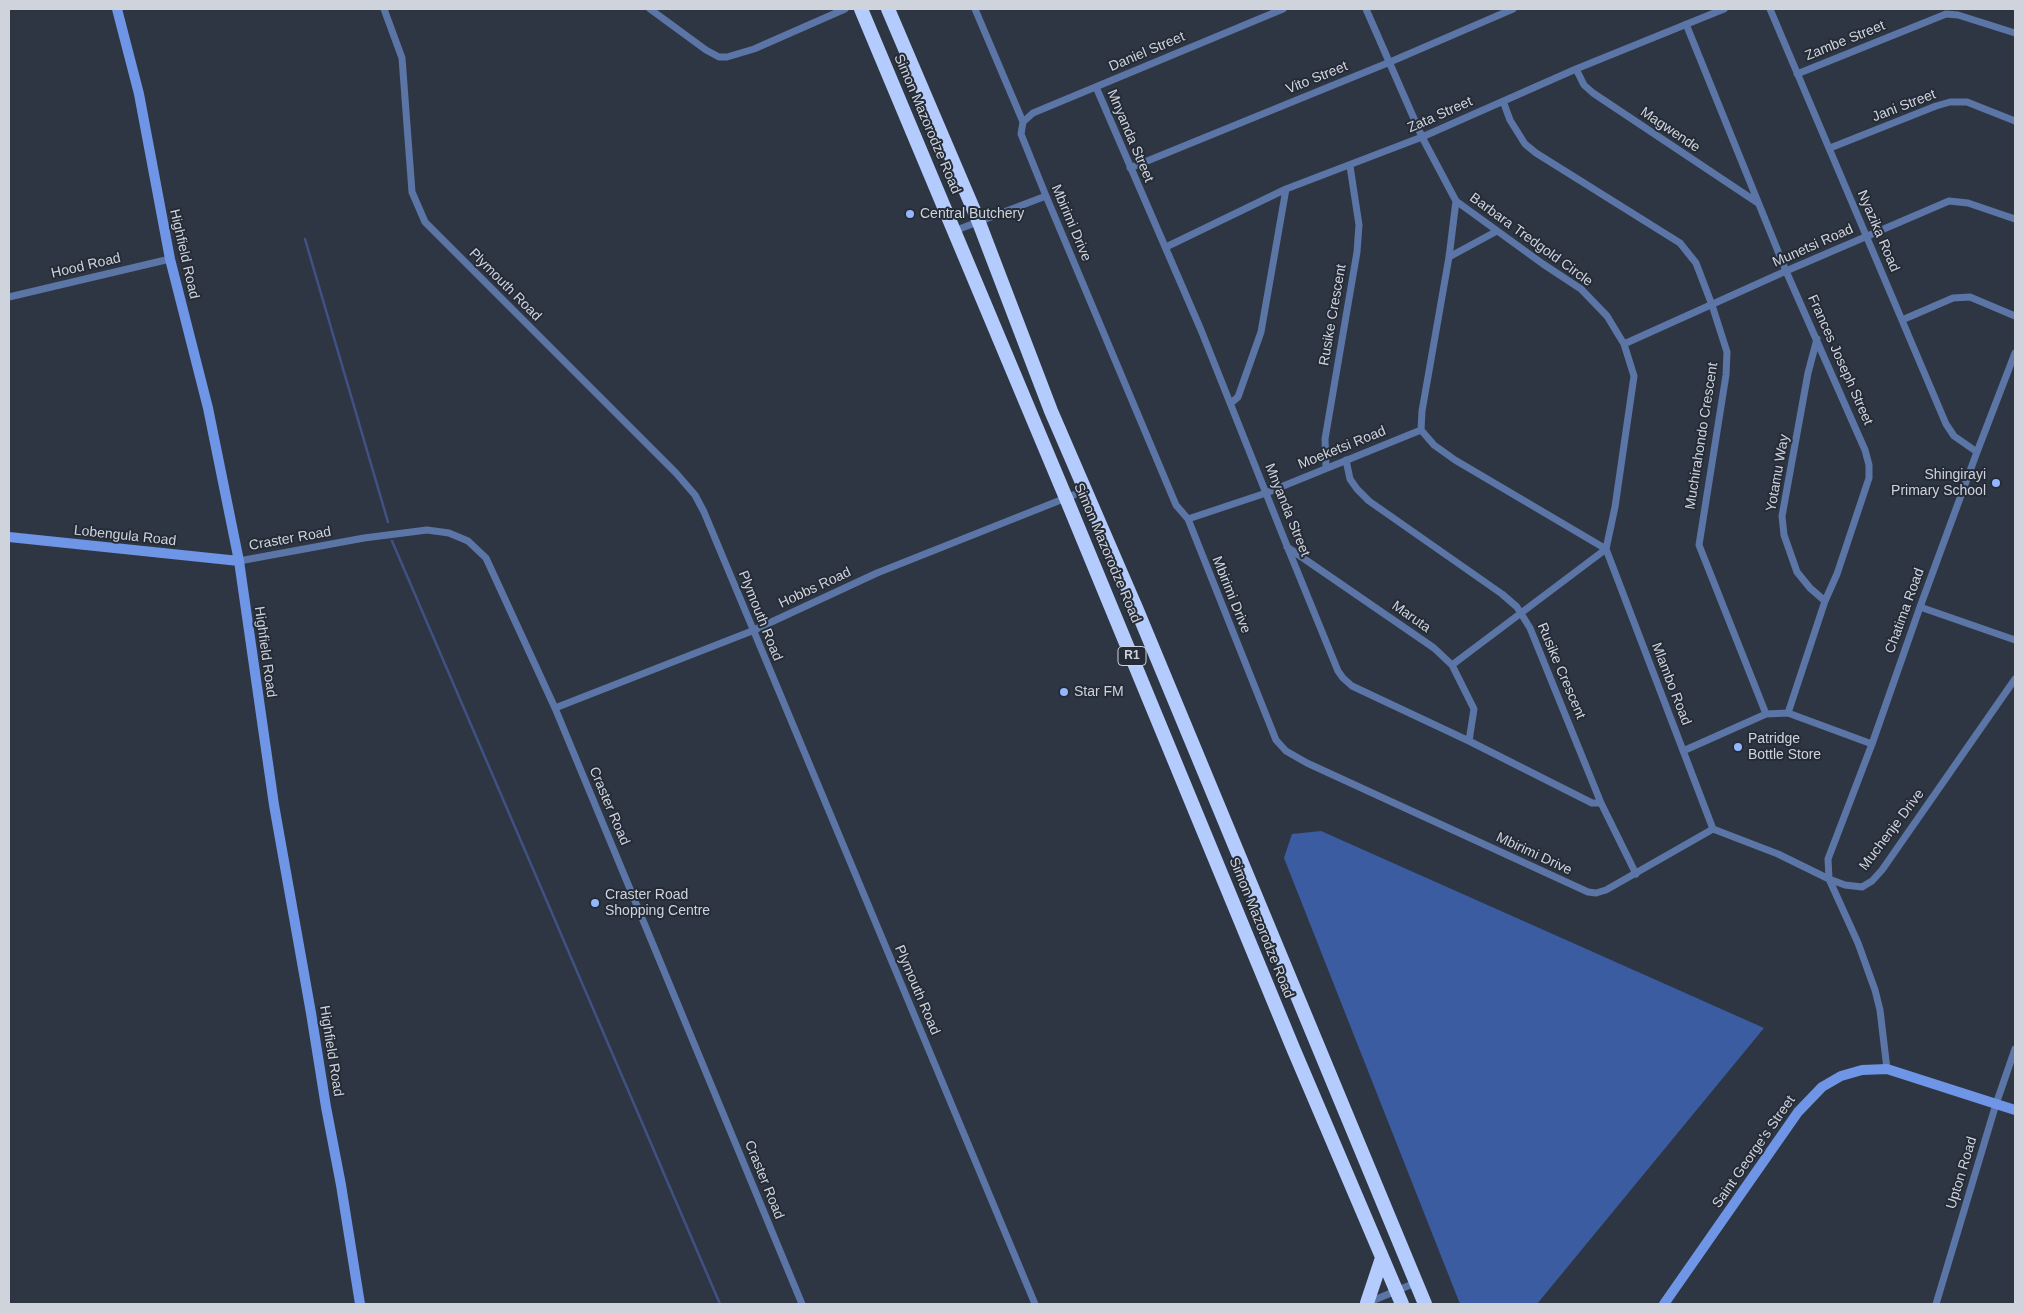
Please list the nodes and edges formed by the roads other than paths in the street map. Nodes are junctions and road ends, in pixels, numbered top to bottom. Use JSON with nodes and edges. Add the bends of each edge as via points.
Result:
{"nodes":[{"id":1,"x":116,"y":9,"type":"edge"},
{"id":2,"x":384,"y":9,"type":"edge"},
{"id":3,"x":650,"y":9,"type":"edge"},
{"id":4,"x":845,"y":9,"type":"edge"},
{"id":5,"x":861,"y":9,"type":"edge"},
{"id":6,"x":888,"y":9,"type":"edge"},
{"id":7,"x":975,"y":9,"type":"edge"},
{"id":8,"x":1283,"y":9,"type":"edge"},
{"id":9,"x":1366,"y":9,"type":"edge"},
{"id":10,"x":1513,"y":9,"type":"edge"},
{"id":11,"x":1724,"y":9,"type":"edge"},
{"id":12,"x":1770,"y":9,"type":"edge"},
{"id":13,"x":1686,"y":24,"type":"junction"},
{"id":14,"x":2015,"y":34,"type":"edge"},
{"id":15,"x":1390,"y":62,"type":"junction"},
{"id":16,"x":1576,"y":69,"type":"junction"},
{"id":17,"x":1797,"y":74,"type":"junction"},
{"id":18,"x":1096,"y":87,"type":"junction"},
{"id":19,"x":1503,"y":101,"type":"junction"},
{"id":20,"x":2015,"y":121,"type":"edge"},
{"id":21,"x":1023,"y":122,"type":"junction"},
{"id":22,"x":1422,"y":137,"type":"junction"},
{"id":23,"x":1830,"y":148,"type":"junction"},
{"id":24,"x":1350,"y":166,"type":"junction"},
{"id":25,"x":1130,"y":168,"type":"junction"},
{"id":26,"x":1286,"y":189,"type":"junction"},
{"id":27,"x":1046,"y":196,"type":"junction"},
{"id":28,"x":1456,"y":201,"type":"junction"},
{"id":29,"x":1758,"y":204,"type":"junction"},
{"id":30,"x":2015,"y":219,"type":"edge"},
{"id":31,"x":978,"y":220,"type":"junction"},
{"id":32,"x":954,"y":231,"type":"junction"},
{"id":33,"x":1497,"y":232,"type":"junction"},
{"id":34,"x":1867,"y":236,"type":"junction"},
{"id":35,"x":1166,"y":247,"type":"junction"},
{"id":36,"x":1449,"y":257,"type":"junction"},
{"id":37,"x":170,"y":259,"type":"junction"},
{"id":38,"x":1786,"y":271,"type":"junction"},
{"id":39,"x":9,"y":298,"type":"edge"},
{"id":40,"x":1712,"y":304,"type":"junction"},
{"id":41,"x":2015,"y":316,"type":"edge"},
{"id":42,"x":1902,"y":320,"type":"junction"},
{"id":43,"x":1817,"y":338,"type":"junction"},
{"id":44,"x":1624,"y":344,"type":"junction"},
{"id":45,"x":2015,"y":353,"type":"edge"},
{"id":46,"x":1231,"y":403,"type":"junction"},
{"id":47,"x":1051,"y":411,"type":"junction"},
{"id":48,"x":1421,"y":430,"type":"junction"},
{"id":49,"x":1977,"y":452,"type":"junction"},
{"id":50,"x":1346,"y":460,"type":"junction"},
{"id":51,"x":1326,"y":468,"type":"junction"},
{"id":52,"x":1086,"y":490,"type":"junction"},
{"id":53,"x":1266,"y":493,"type":"junction"},
{"id":54,"x":1066,"y":498,"type":"junction"},
{"id":55,"x":1188,"y":520,"type":"junction"},
{"id":56,"x":9,"y":537,"type":"edge"},
{"id":57,"x":1287,"y":546,"type":"junction"},
{"id":58,"x":1606,"y":549,"type":"junction"},
{"id":59,"x":239,"y":561,"type":"junction"},
{"id":60,"x":1825,"y":600,"type":"junction"},
{"id":61,"x":1920,"y":606,"type":"junction"},
{"id":62,"x":1520,"y":613,"type":"junction"},
{"id":63,"x":752,"y":631,"type":"junction"},
{"id":64,"x":2015,"y":640,"type":"edge"},
{"id":65,"x":1452,"y":665,"type":"junction"},
{"id":66,"x":2015,"y":679,"type":"edge"},
{"id":67,"x":555,"y":708,"type":"junction"},
{"id":68,"x":1788,"y":713,"type":"junction"},
{"id":69,"x":1766,"y":714,"type":"junction"},
{"id":70,"x":1469,"y":741,"type":"junction"},
{"id":71,"x":1872,"y":744,"type":"junction"},
{"id":72,"x":1684,"y":751,"type":"junction"},
{"id":73,"x":1601,"y":803,"type":"junction"},
{"id":74,"x":1713,"y":829,"type":"junction"},
{"id":75,"x":1636,"y":874,"type":"junction"},
{"id":76,"x":1829,"y":879,"type":"junction"},
{"id":77,"x":2015,"y":1049,"type":"edge"},
{"id":78,"x":1887,"y":1069,"type":"junction"},
{"id":79,"x":1996,"y":1104,"type":"junction"},
{"id":80,"x":2015,"y":1110,"type":"edge"},
{"id":81,"x":1385,"y":1211,"type":"junction"},
{"id":82,"x":1382,"y":1258,"type":"junction"},
{"id":83,"x":1415,"y":1283,"type":"junction"},
{"id":84,"x":1396,"y":1290,"type":"junction"},
{"id":85,"x":360,"y":1304,"type":"edge"},
{"id":86,"x":802,"y":1304,"type":"edge"},
{"id":87,"x":1035,"y":1304,"type":"edge"},
{"id":88,"x":1366,"y":1304,"type":"edge"},
{"id":89,"x":1402,"y":1304,"type":"edge"},
{"id":90,"x":1425,"y":1304,"type":"edge"},
{"id":91,"x":1664,"y":1304,"type":"edge"},
{"id":92,"x":1936,"y":1304,"type":"edge"}],
"edges":[{"from":1,"to":37,"type":"street","name":"Highfield Road","via":[[139,94]]},
{"from":2,"to":63,"type":"street","name":"Plymouth Road","via":[[402,58],[412,192],[425,222],[695,495]]},
{"from":3,"to":4,"type":"street","via":[[706,50],[719,57],[727,57]]},
{"from":5,"to":32,"type":"highway","name":"Simon Mazorodze Road","number":"R1"},
{"from":6,"to":31,"type":"highway","name":"Simon Mazorodze Road","number":"R1"},
{"from":7,"to":21,"type":"street","name":"Mbirimi Drive"},
{"from":8,"to":18,"type":"street","name":"Daniel Street"},
{"from":9,"to":15,"type":"street"},
{"from":10,"to":15,"type":"street","name":"Vito Street"},
{"from":11,"to":13,"type":"street","name":"Zata Street"},
{"from":12,"to":17,"type":"street","name":"Nyazika Road"},
{"from":13,"to":16,"type":"street","name":"Zata Street"},
{"from":13,"to":29,"type":"street","name":"Frances Joseph Street"},
{"from":14,"to":17,"type":"street","name":"Zambe Street","via":[[1958,14],[1946,14]]},
{"from":15,"to":22,"type":"street"},
{"from":15,"to":25,"type":"street","name":"Vito Street"},
{"from":16,"to":19,"type":"street","name":"Zata Street"},
{"from":16,"to":29,"type":"street","name":"Magwende","via":[[1584,85],[1593,93]]},
{"from":17,"to":23,"type":"street","name":"Nyazika Road"},
{"from":18,"to":21,"type":"street","name":"Daniel Street","via":[[1033,113]]},
{"from":18,"to":25,"type":"street","name":"Mnyanda Street"},
{"from":19,"to":22,"type":"street","name":"Zata Street"},
{"from":19,"to":40,"type":"street","name":"Muchirahondo Crescent","via":[[1524,144],[1680,243],[1696,262]]},
{"from":20,"to":23,"type":"street","name":"Jani Street","via":[[1967,102],[1950,102]]},
{"from":21,"to":27,"type":"street","name":"Mbirimi Drive","via":[[1021,134]]},
{"from":22,"to":24,"type":"street","name":"Zata Street"},
{"from":22,"to":28,"type":"street"},
{"from":23,"to":34,"type":"street","name":"Nyazika Road"},
{"from":24,"to":26,"type":"street","name":"Zata Street"},
{"from":24,"to":51,"type":"street","name":"Rusike Crescent","via":[[1358,217],[1358,243],[1325,439]]},
{"from":25,"to":35,"type":"street","name":"Mnyanda Street"},
{"from":26,"to":35,"type":"street","name":"Zata Street"},
{"from":26,"to":46,"type":"street","via":[[1261,332],[1238,397]]},
{"from":27,"to":31,"type":"street"},
{"from":27,"to":55,"type":"street","name":"Mbirimi Drive","via":[[1176,504]]},
{"from":28,"to":33,"type":"street","name":"Barbara Tredgold Circle"},
{"from":28,"to":36,"type":"street","name":"Barbara Tredgold Circle"},
{"from":29,"to":38,"type":"street","name":"Frances Joseph Street"},
{"from":30,"to":34,"type":"street","name":"Munetsi Road","via":[[1968,203],[1950,201]]},
{"from":31,"to":32,"type":"street"},
{"from":31,"to":47,"type":"highway","name":"Simon Mazorodze Road","number":"R1"},
{"from":32,"to":54,"type":"highway","name":"Simon Mazorodze Road","number":"R1"},
{"from":33,"to":36,"type":"street"},
{"from":33,"to":44,"type":"street","name":"Barbara Tredgold Circle","via":[[1581,289],[1608,316]]},
{"from":34,"to":38,"type":"street","name":"Munetsi Road"},
{"from":34,"to":42,"type":"street","name":"Nyazika Road"},
{"from":35,"to":46,"type":"street","name":"Mnyanda Street"},
{"from":36,"to":48,"type":"street","name":"Barbara Tredgold Circle"},
{"from":37,"to":39,"type":"street","name":"Hood Road"},
{"from":37,"to":59,"type":"street","name":"Highfield Road","via":[[208,408]]},
{"from":38,"to":40,"type":"street","name":"Munetsi Road"},
{"from":38,"to":43,"type":"street","name":"Frances Joseph Street"},
{"from":40,"to":44,"type":"street","name":"Munetsi Road"},
{"from":40,"to":69,"type":"street","name":"Muchirahondo Crescent","via":[[1727,352],[1726,375],[1699,545]]},
{"from":41,"to":42,"type":"street","via":[[1970,297],[1953,298]]},
{"from":42,"to":49,"type":"street","name":"Nyazika Road","via":[[1946,424],[1954,436]]},
{"from":43,"to":60,"type":"street","name":"Yotamu Way","via":[[1782,516],[1784,535],[1796,572]]},
{"from":43,"to":60,"type":"street","name":"Frances Joseph Street","via":[[1869,464],[1869,478],[1838,574]]},
{"from":44,"to":58,"type":"street","name":"Barbara Tredgold Circle","via":[[1634,376]]},
{"from":45,"to":49,"type":"street","name":"Chatima Road"},
{"from":46,"to":53,"type":"street","name":"Mnyanda Street"},
{"from":47,"to":52,"type":"highway","name":"Simon Mazorodze Road","number":"R1"},
{"from":47,"to":54,"type":"highway","via":[[1053,442],[1068,478]]},
{"from":48,"to":50,"type":"street","name":"Moeketsi Road"},
{"from":48,"to":58,"type":"street","via":[[1434,445],[1455,460]]},
{"from":49,"to":61,"type":"street","name":"Chatima Road"},
{"from":50,"to":51,"type":"street","name":"Moeketsi Road"},
{"from":50,"to":62,"type":"street","name":"Rusike Crescent","via":[[1350,479],[1369,501],[1502,594]]},
{"from":51,"to":53,"type":"street","name":"Moeketsi Road"},
{"from":52,"to":54,"type":"street","name":"Hobbs Road"},
{"from":52,"to":81,"type":"highway","name":"Simon Mazorodze Road","number":"R1"},
{"from":53,"to":55,"type":"street","name":"Moeketsi Road"},
{"from":53,"to":57,"type":"street","name":"Mnyanda Street"},
{"from":54,"to":63,"type":"street","name":"Hobbs Road","via":[[877,573]]},
{"from":54,"to":82,"type":"highway","name":"Simon Mazorodze Road","number":"R1"},
{"from":55,"to":75,"type":"street","name":"Mbirimi Drive","via":[[1276,740],[1286,751],[1588,892],[1606,890]]},
{"from":56,"to":59,"type":"street","name":"Lobengula Road"},
{"from":57,"to":65,"type":"street","name":"Maruta","via":[[1434,648]]},
{"from":57,"to":70,"type":"street","name":"Mnyanda Street","via":[[1343,678],[1352,686]]},
{"from":58,"to":62,"type":"street"},
{"from":58,"to":72,"type":"street","name":"Mlambo Road"},
{"from":59,"to":67,"type":"street","name":"Craster Road","via":[[428,530],[449,533],[468,541],[486,558]]},
{"from":59,"to":85,"type":"street","name":"Highfield Road","via":[[274,805]]},
{"from":60,"to":68,"type":"street","name":"Frances Joseph Street"},
{"from":61,"to":64,"type":"street"},
{"from":61,"to":71,"type":"street","name":"Chatima Road"},
{"from":62,"to":65,"type":"street"},
{"from":62,"to":73,"type":"street","name":"Rusike Crescent","via":[[1530,628]]},
{"from":63,"to":67,"type":"street","name":"Hobbs Road"},
{"from":63,"to":87,"type":"street","name":"Plymouth Road"},
{"from":65,"to":70,"type":"street","name":"Maruta","via":[[1474,709]]},
{"from":66,"to":76,"type":"street","name":"Muchenje Drive","via":[[1872,881],[1862,887]]},
{"from":67,"to":86,"type":"street","name":"Craster Road"},
{"from":68,"to":69,"type":"street"},
{"from":68,"to":71,"type":"street"},
{"from":69,"to":72,"type":"street"},
{"from":70,"to":73,"type":"street","name":"Mnyanda Street","via":[[1592,803]]},
{"from":71,"to":76,"type":"street","name":"Chatima Road","via":[[1828,859]]},
{"from":72,"to":74,"type":"street","name":"Mlambo Road"},
{"from":73,"to":75,"type":"street","name":"Rusike Crescent"},
{"from":74,"to":75,"type":"street","name":"Mbirimi Drive"},
{"from":74,"to":76,"type":"street","name":"Muchenje Drive","via":[[1778,854]]},
{"from":76,"to":78,"type":"street","via":[[1875,990]]},
{"from":77,"to":79,"type":"street","name":"Upton Road"},
{"from":78,"to":79,"type":"street","name":"Saint George's Street"},
{"from":78,"to":91,"type":"street","name":"Saint George's Street","via":[[1862,1070],[1841,1076],[1808,1100]]},
{"from":79,"to":80,"type":"street","name":"Saint George's Street"},
{"from":79,"to":92,"type":"street","name":"Upton Road"},
{"from":81,"to":83,"type":"highway","name":"Simon Mazorodze Road","number":"R1"},
{"from":81,"to":84,"type":"highway","via":[[1386,1243],[1400,1279]]},
{"from":82,"to":84,"type":"highway","name":"Simon Mazorodze Road","number":"R1"},
{"from":82,"to":88,"type":"highway"},
{"from":83,"to":84,"type":"street"},
{"from":83,"to":90,"type":"highway","name":"Simon Mazorodze Road","number":"R1"},
{"from":84,"to":88,"type":"street"},
{"from":84,"to":89,"type":"highway","name":"Simon Mazorodze Road","number":"R1"}]}
